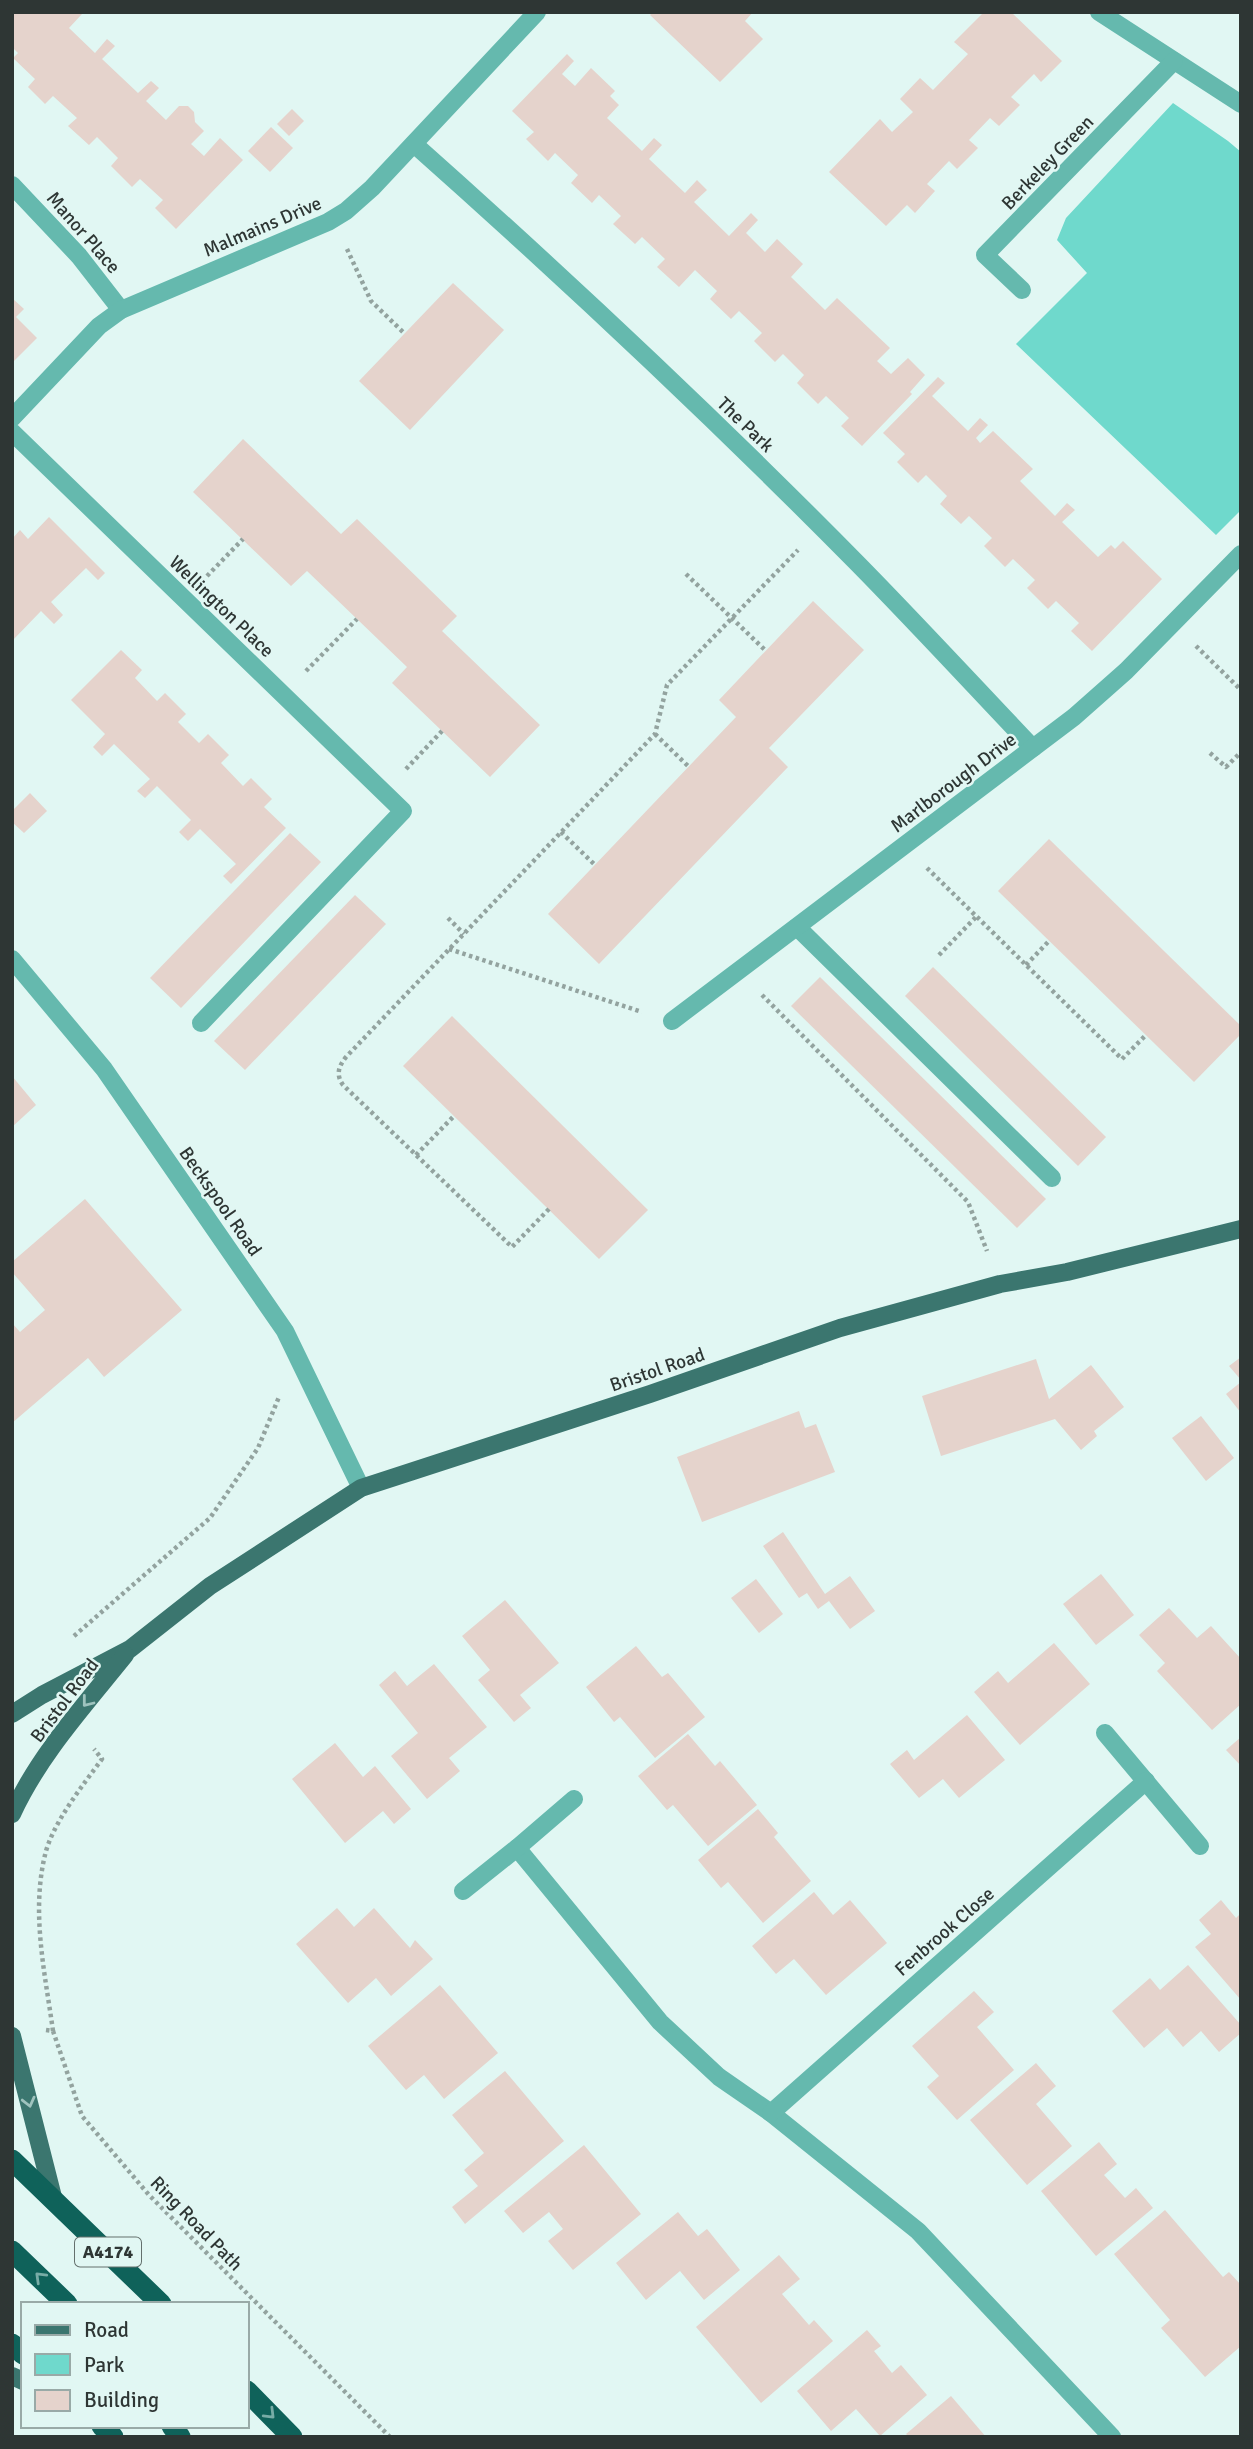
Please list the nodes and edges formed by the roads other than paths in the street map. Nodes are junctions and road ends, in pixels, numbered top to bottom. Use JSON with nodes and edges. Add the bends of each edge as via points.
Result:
{"nodes":[{"id":1,"x":537,"y":12,"type":"edge"},
{"id":2,"x":1099,"y":12,"type":"edge"},
{"id":3,"x":1174,"y":61,"type":"junction"},
{"id":4,"x":1241,"y":104,"type":"edge"},
{"id":5,"x":414,"y":144,"type":"junction"},
{"id":6,"x":12,"y":186,"type":"edge"},
{"id":7,"x":1022,"y":290,"type":"dead end"},
{"id":8,"x":121,"y":310,"type":"junction"},
{"id":9,"x":12,"y":418,"type":"edge"},
{"id":10,"x":12,"y":432,"type":"edge"},
{"id":11,"x":1241,"y":554,"type":"edge"},
{"id":12,"x":1033,"y":748,"type":"junction"},
{"id":13,"x":797,"y":927,"type":"junction"},
{"id":14,"x":12,"y":959,"type":"edge"},
{"id":15,"x":672,"y":1021,"type":"road end"},
{"id":16,"x":201,"y":1023,"type":"dead end"},
{"id":17,"x":1052,"y":1178,"type":"dead end"},
{"id":18,"x":1241,"y":1229,"type":"edge"},
{"id":19,"x":361,"y":1488,"type":"junction"},
{"id":20,"x":130,"y":1648,"type":"junction"},
{"id":21,"x":12,"y":1714,"type":"edge"},
{"id":22,"x":1105,"y":1733,"type":"dead end"},
{"id":23,"x":32,"y":1777,"type":"junction"},
{"id":24,"x":1146,"y":1781,"type":"junction"},
{"id":25,"x":12,"y":1798,"type":"edge"},
{"id":26,"x":574,"y":1799,"type":"dead end"},
{"id":27,"x":12,"y":1814,"type":"edge"},
{"id":28,"x":1200,"y":1846,"type":"dead end"},
{"id":29,"x":517,"y":1848,"type":"junction"},
{"id":30,"x":463,"y":1891,"type":"dead end"},
{"id":31,"x":12,"y":2036,"type":"edge"},
{"id":32,"x":771,"y":2113,"type":"junction"},
{"id":33,"x":12,"y":2160,"type":"edge"},
{"id":34,"x":54,"y":2201,"type":"junction"},
{"id":35,"x":12,"y":2251,"type":"edge"},
{"id":36,"x":65,"y":2302,"type":"edge"},
{"id":37,"x":159,"y":2302,"type":"edge"},
{"id":38,"x":248,"y":2392,"type":"edge"},
{"id":39,"x":292,"y":2437,"type":"edge"},
{"id":40,"x":1112,"y":2437,"type":"edge"}],
"edges":[{"from":1,"to":5,"type":"street","name":"Malmains Drive"},
{"from":2,"to":3,"type":"street"},
{"from":3,"to":4,"type":"street"},
{"from":3,"to":7,"type":"street","name":"Berkeley Green","via":[[985,255]]},
{"from":5,"to":8,"type":"street","name":"Malmains Drive","via":[[358,201],[333,219]]},
{"from":5,"to":12,"type":"street","name":"The Park","via":[[690,399],[820,526]]},
{"from":6,"to":8,"type":"street","name":"Manor Place","via":[[79,256]]},
{"from":8,"to":9,"type":"street","name":"Malmains Drive","via":[[99,326]]},
{"from":10,"to":16,"type":"street","name":"Wellington Place","via":[[404,811]]},
{"from":11,"to":12,"type":"street","name":"Marlborough Drive","via":[[1102,695]]},
{"from":12,"to":13,"type":"street","name":"Marlborough Drive"},
{"from":13,"to":15,"type":"street","name":"Marlborough Drive"},
{"from":13,"to":17,"type":"street"},
{"from":14,"to":19,"type":"street","name":"Beckspool Road","via":[[104,1069],[285,1331]]},
{"from":18,"to":19,"type":"main road","name":"Bristol Road","via":[[1000,1284],[841,1328]]},
{"from":19,"to":20,"type":"main road","name":"Bristol Road","via":[[210,1586]]},
{"from":20,"to":21,"type":"main road","name":"Bristol Road"},
{"from":20,"to":23,"type":"main road","name":"Bristol Road","one_way":true},
{"from":22,"to":24,"type":"street"},
{"from":23,"to":25,"type":"main road"},
{"from":23,"to":27,"type":"main road"},
{"from":24,"to":28,"type":"street"},
{"from":24,"to":32,"type":"street","name":"Fenbrook Close"},
{"from":26,"to":29,"type":"street"},
{"from":29,"to":30,"type":"street"},
{"from":29,"to":32,"type":"street","via":[[660,2022],[719,2077]]},
{"from":31,"to":34,"type":"main road","one_way":true},
{"from":32,"to":40,"type":"street","via":[[918,2231]]},
{"from":33,"to":34,"type":"highway","number":"A4174"},
{"from":34,"to":37,"type":"highway","number":"A4174"},
{"from":36,"to":35,"type":"highway","one_way":true},
{"from":38,"to":39,"type":"highway","one_way":true}]}
